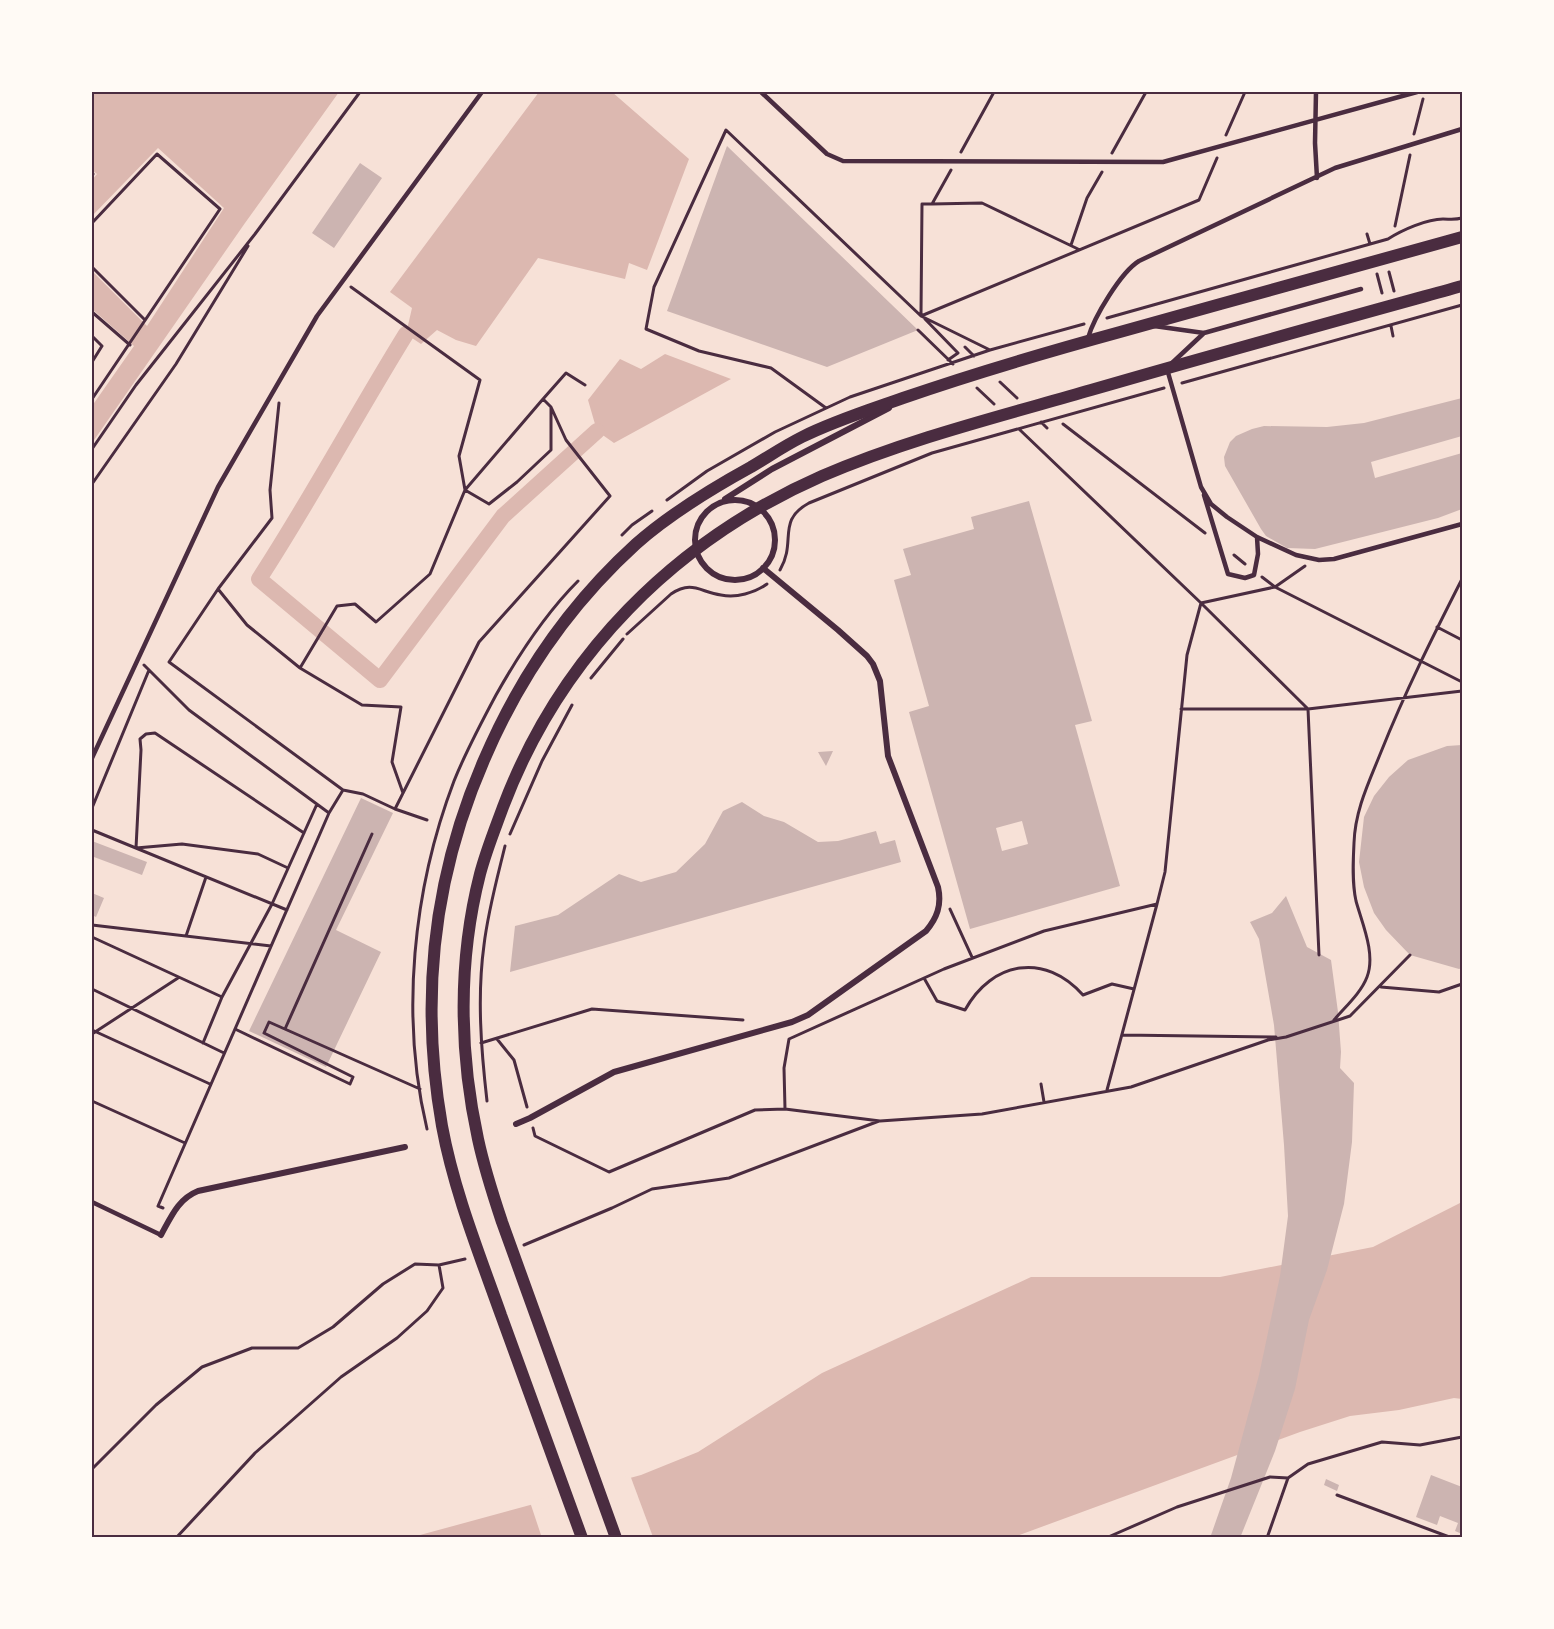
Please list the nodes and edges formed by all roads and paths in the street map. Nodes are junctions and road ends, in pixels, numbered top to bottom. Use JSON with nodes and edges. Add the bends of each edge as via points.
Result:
{"nodes":[{"id":1,"x":360,"y":92,"type":"edge"},
{"id":2,"x":482,"y":92,"type":"edge"},
{"id":3,"x":761,"y":92,"type":"edge"},
{"id":4,"x":1146,"y":92,"type":"edge"},
{"id":5,"x":1245,"y":92,"type":"edge"},
{"id":6,"x":1316,"y":92,"type":"edge"},
{"id":7,"x":1417,"y":92,"type":"edge"},
{"id":8,"x":1425,"y":92,"type":"edge"},
{"id":9,"x":1316,"y":121,"type":"junction"},
{"id":10,"x":1462,"y":129,"type":"edge"},
{"id":11,"x":1412,"y":143,"type":"junction"},
{"id":12,"x":1222,"y":146,"type":"junction"},
{"id":13,"x":1107,"y":162,"type":"junction"},
{"id":14,"x":1317,"y":178,"type":"junction"},
{"id":15,"x":922,"y":204,"type":"dead end"},
{"id":16,"x":932,"y":204,"type":"dead end"},
{"id":17,"x":1462,"y":218,"type":"edge"},
{"id":18,"x":92,"y":223,"type":"edge"},
{"id":19,"x":1395,"y":226,"type":"dead end"},
{"id":20,"x":255,"y":234,"type":"junction"},
{"id":21,"x":1367,"y":234,"type":"dead end"},
{"id":22,"x":1462,"y":237,"type":"edge"},
{"id":23,"x":1380,"y":241,"type":"junction"},
{"id":24,"x":1370,"y":244,"type":"junction"},
{"id":25,"x":1071,"y":245,"type":"junction"},
{"id":26,"x":1078,"y":249,"type":"junction"},
{"id":27,"x":1380,"y":260,"type":"junction"},
{"id":28,"x":92,"y":267,"type":"edge"},
{"id":29,"x":342,"y":281,"type":"junction"},
{"id":30,"x":1462,"y":286,"type":"edge"},
{"id":31,"x":1361,"y":289,"type":"dead end"},
{"id":32,"x":1392,"y":305,"type":"junction"},
{"id":33,"x":1462,"y":305,"type":"edge"},
{"id":34,"x":92,"y":312,"type":"edge"},
{"id":35,"x":921,"y":316,"type":"junction"},
{"id":36,"x":145,"y":320,"type":"junction"},
{"id":37,"x":1093,"y":322,"type":"junction"},
{"id":38,"x":1403,"y":322,"type":"junction"},
{"id":39,"x":1145,"y":325,"type":"junction"},
{"id":40,"x":1390,"y":325,"type":"junction"},
{"id":41,"x":918,"y":330,"type":"dead end"},
{"id":42,"x":1204,"y":333,"type":"junction"},
{"id":43,"x":92,"y":336,"type":"edge"},
{"id":44,"x":1393,"y":336,"type":"dead end"},
{"id":45,"x":1088,"y":341,"type":"junction"},
{"id":46,"x":130,"y":345,"type":"junction"},
{"id":47,"x":965,"y":347,"type":"dead end"},
{"id":48,"x":990,"y":350,"type":"junction"},
{"id":49,"x":974,"y":356,"type":"junction"},
{"id":50,"x":948,"y":360,"type":"junction"},
{"id":51,"x":92,"y":362,"type":"edge"},
{"id":52,"x":957,"y":368,"type":"dead end"},
{"id":53,"x":1166,"y":368,"type":"junction"},
{"id":54,"x":987,"y":369,"type":"junction"},
{"id":55,"x":282,"y":377,"type":"junction"},
{"id":56,"x":585,"y":385,"type":"dead end"},
{"id":57,"x":974,"y":385,"type":"dead end"},
{"id":58,"x":1172,"y":386,"type":"junction"},
{"id":59,"x":904,"y":398,"type":"junction"},
{"id":60,"x":92,"y":399,"type":"edge"},
{"id":61,"x":543,"y":399,"type":"junction"},
{"id":62,"x":551,"y":407,"type":"junction"},
{"id":63,"x":826,"y":408,"type":"junction"},
{"id":64,"x":1027,"y":408,"type":"junction"},
{"id":65,"x":1000,"y":410,"type":"dead end"},
{"id":66,"x":1041,"y":422,"type":"junction"},
{"id":67,"x":1063,"y":424,"type":"dead end"},
{"id":68,"x":1017,"y":427,"type":"dead end"},
{"id":69,"x":1047,"y":428,"type":"dead end"},
{"id":70,"x":92,"y":449,"type":"edge"},
{"id":71,"x":92,"y":484,"type":"edge"},
{"id":72,"x":1201,"y":487,"type":"junction"},
{"id":73,"x":465,"y":490,"type":"junction"},
{"id":74,"x":730,"y":495,"type":"junction"},
{"id":75,"x":700,"y":496,"type":"junction"},
{"id":76,"x":745,"y":501,"type":"junction"},
{"id":77,"x":719,"y":503,"type":"junction"},
{"id":78,"x":759,"y":508,"type":"junction"},
{"id":79,"x":1462,"y":524,"type":"edge"},
{"id":80,"x":1257,"y":537,"type":"junction"},
{"id":81,"x":616,"y":542,"type":"dead end"},
{"id":82,"x":1217,"y":543,"type":"junction"},
{"id":83,"x":696,"y":550,"type":"junction"},
{"id":84,"x":763,"y":568,"type":"junction"},
{"id":85,"x":1256,"y":572,"type":"junction"},
{"id":86,"x":583,"y":576,"type":"dead end"},
{"id":87,"x":775,"y":577,"type":"junction"},
{"id":88,"x":1462,"y":579,"type":"edge"},
{"id":89,"x":1275,"y":587,"type":"junction"},
{"id":90,"x":218,"y":589,"type":"junction"},
{"id":91,"x":1201,"y":603,"type":"junction"},
{"id":92,"x":1437,"y":627,"type":"junction"},
{"id":93,"x":1462,"y":640,"type":"edge"},
{"id":94,"x":139,"y":659,"type":"junction"},
{"id":95,"x":1419,"y":661,"type":"junction"},
{"id":96,"x":300,"y":668,"type":"junction"},
{"id":97,"x":149,"y":670,"type":"junction"},
{"id":98,"x":1462,"y":682,"type":"edge"},
{"id":99,"x":584,"y":687,"type":"dead end"},
{"id":100,"x":1462,"y":691,"type":"edge"},
{"id":101,"x":1402,"y":698,"type":"junction"},
{"id":102,"x":572,"y":705,"type":"dead end"},
{"id":103,"x":1181,"y":709,"type":"junction"},
{"id":104,"x":1308,"y":709,"type":"junction"},
{"id":105,"x":92,"y":758,"type":"edge"},
{"id":106,"x":342,"y":790,"type":"junction"},
{"id":107,"x":404,"y":793,"type":"junction"},
{"id":108,"x":317,"y":804,"type":"junction"},
{"id":109,"x":92,"y":808,"type":"edge"},
{"id":110,"x":395,"y":809,"type":"junction"},
{"id":111,"x":329,"y":813,"type":"junction"},
{"id":112,"x":427,"y":820,"type":"dead end"},
{"id":113,"x":92,"y":830,"type":"edge"},
{"id":114,"x":304,"y":833,"type":"junction"},
{"id":115,"x":372,"y":834,"type":"dead end"},
{"id":116,"x":509,"y":835,"type":"dead end"},
{"id":117,"x":505,"y":846,"type":"dead end"},
{"id":118,"x":136,"y":848,"type":"junction"},
{"id":119,"x":288,"y":868,"type":"junction"},
{"id":120,"x":206,"y":877,"type":"junction"},
{"id":121,"x":272,"y":904,"type":"junction"},
{"id":122,"x":1157,"y":904,"type":"junction"},
{"id":123,"x":949,"y":908,"type":"dead end"},
{"id":124,"x":287,"y":910,"type":"junction"},
{"id":125,"x":92,"y":926,"type":"edge"},
{"id":126,"x":186,"y":936,"type":"junction"},
{"id":127,"x":92,"y":937,"type":"edge"},
{"id":128,"x":251,"y":944,"type":"junction"},
{"id":129,"x":271,"y":946,"type":"junction"},
{"id":130,"x":1319,"y":955,"type":"dead end"},
{"id":131,"x":1410,"y":955,"type":"dead end"},
{"id":132,"x":972,"y":957,"type":"junction"},
{"id":133,"x":415,"y":974,"type":"dead end"},
{"id":134,"x":179,"y":977,"type":"junction"},
{"id":135,"x":924,"y":978,"type":"junction"},
{"id":136,"x":1462,"y":984,"type":"edge"},
{"id":137,"x":1381,"y":987,"type":"junction"},
{"id":138,"x":92,"y":989,"type":"edge"},
{"id":139,"x":1134,"y":989,"type":"junction"},
{"id":140,"x":222,"y":997,"type":"junction"},
{"id":141,"x":132,"y":1008,"type":"junction"},
{"id":142,"x":743,"y":1020,"type":"dead end"},
{"id":143,"x":1333,"y":1021,"type":"junction"},
{"id":144,"x":235,"y":1029,"type":"junction"},
{"id":145,"x":285,"y":1029,"type":"junction"},
{"id":146,"x":93,"y":1032,"type":"edge"},
{"id":147,"x":1122,"y":1035,"type":"junction"},
{"id":148,"x":1286,"y":1037,"type":"junction"},
{"id":149,"x":497,"y":1039,"type":"junction"},
{"id":150,"x":203,"y":1042,"type":"junction"},
{"id":151,"x":481,"y":1043,"type":"junction"},
{"id":152,"x":224,"y":1053,"type":"junction"},
{"id":153,"x":211,"y":1084,"type":"junction"},
{"id":154,"x":1041,"y":1084,"type":"dead end"},
{"id":155,"x":420,"y":1089,"type":"dead end"},
{"id":156,"x":1107,"y":1091,"type":"junction"},
{"id":157,"x":92,"y":1101,"type":"edge"},
{"id":158,"x":1044,"y":1102,"type":"junction"},
{"id":159,"x":488,"y":1108,"type":"dead end"},
{"id":160,"x":785,"y":1109,"type":"junction"},
{"id":161,"x":530,"y":1119,"type":"junction"},
{"id":162,"x":880,"y":1121,"type":"junction"},
{"id":163,"x":516,"y":1124,"type":"dead end"},
{"id":164,"x":185,"y":1143,"type":"junction"},
{"id":165,"x":405,"y":1147,"type":"dead end"},
{"id":166,"x":92,"y":1202,"type":"edge"},
{"id":167,"x":173,"y":1213,"type":"junction"},
{"id":168,"x":161,"y":1235,"type":"joint"},
{"id":169,"x":519,"y":1246,"type":"dead end"},
{"id":170,"x":473,"y":1257,"type":"dead end"},
{"id":171,"x":439,"y":1265,"type":"junction"},
{"id":172,"x":1462,"y":1437,"type":"edge"},
{"id":173,"x":92,"y":1469,"type":"edge"},
{"id":174,"x":1288,"y":1478,"type":"junction"},
{"id":175,"x":1337,"y":1495,"type":"dead end"},
{"id":176,"x":176,"y":1538,"type":"edge"},
{"id":177,"x":582,"y":1538,"type":"edge"},
{"id":178,"x":616,"y":1538,"type":"edge"},
{"id":179,"x":1106,"y":1538,"type":"edge"},
{"id":180,"x":1267,"y":1538,"type":"edge"},
{"id":181,"x":1452,"y":1538,"type":"edge"}],
"edges":[{"from":1,"to":20,"type":"path"},
{"from":2,"to":29,"type":"lane"},
{"from":3,"to":13,"type":"lane","via":[[826,154],[843,161]]},
{"from":4,"to":13,"type":"path"},
{"from":5,"to":12,"type":"path"},
{"from":6,"to":9,"type":"lane"},
{"from":7,"to":9,"type":"lane"},
{"from":8,"to":11,"type":"path"},
{"from":9,"to":12,"type":"lane"},
{"from":9,"to":14,"type":"lane"},
{"from":10,"to":11,"type":"lane"},
{"from":11,"to":14,"type":"lane","via":[[1335,168]]},
{"from":11,"to":19,"type":"path"},
{"from":12,"to":13,"type":"lane","via":[[1163,162]]},
{"from":12,"to":26,"type":"path","via":[[1198,200]]},
{"from":13,"to":25,"type":"path","via":[[1087,198]]},
{"from":14,"to":37,"type":"lane","via":[[1132,265]]},
{"from":15,"to":35,"type":"path"},
{"from":16,"to":25,"type":"path","via":[[982,203]]},
{"from":17,"to":23,"type":"path","via":[[1400,230]]},
{"from":18,"to":36,"type":"path","via":[[157,154],[220,208]]},
{"from":20,"to":70,"type":"path","via":[[136,385]]},
{"from":20,"to":71,"type":"path","via":[[182,356]]},
{"from":21,"to":24,"type":"path"},
{"from":22,"to":27,"type":"main road"},
{"from":23,"to":24,"type":"path"},
{"from":23,"to":27,"type":"path"},
{"from":24,"to":27,"type":"path"},
{"from":24,"to":37,"type":"path"},
{"from":25,"to":26,"type":"path"},
{"from":26,"to":35,"type":"path"},
{"from":27,"to":32,"type":"path"},
{"from":27,"to":32,"type":"path"},
{"from":27,"to":39,"type":"main road"},
{"from":28,"to":36,"type":"path"},
{"from":29,"to":55,"type":"lane"},
{"from":29,"to":73,"type":"path","via":[[480,380],[459,456]]},
{"from":30,"to":32,"type":"main road"},
{"from":31,"to":42,"type":"lane"},
{"from":32,"to":38,"type":"path"},
{"from":32,"to":40,"type":"path"},
{"from":32,"to":53,"type":"main road"},
{"from":33,"to":38,"type":"path"},
{"from":34,"to":46,"type":"path"},
{"from":35,"to":48,"type":"path"},
{"from":35,"to":50,"type":"path","via":[[958,353]]},
{"from":35,"to":63,"type":"path","via":[[726,130],[654,287],[646,329],[699,351],[771,368]]},
{"from":36,"to":46,"type":"path"},
{"from":37,"to":45,"type":"lane"},
{"from":37,"to":48,"type":"path"},
{"from":38,"to":40,"type":"path"},
{"from":39,"to":42,"type":"lane"},
{"from":39,"to":45,"type":"main road"},
{"from":40,"to":44,"type":"path"},
{"from":40,"to":58,"type":"path"},
{"from":41,"to":50,"type":"path"},
{"from":42,"to":53,"type":"lane"},
{"from":43,"to":51,"type":"path","via":[[102,346]]},
{"from":45,"to":54,"type":"main road"},
{"from":46,"to":60,"type":"path"},
{"from":47,"to":49,"type":"path"},
{"from":48,"to":49,"type":"path"},
{"from":49,"to":54,"type":"path"},
{"from":49,"to":63,"type":"path"},
{"from":50,"to":52,"type":"path"},
{"from":53,"to":58,"type":"lane"},
{"from":53,"to":64,"type":"main road"},
{"from":54,"to":59,"type":"main road"},
{"from":54,"to":64,"type":"path"},
{"from":55,"to":90,"type":"path","via":[[270,490],[272,518]]},
{"from":55,"to":94,"type":"lane","via":[[218,487]]},
{"from":56,"to":61,"type":"path","via":[[566,372]]},
{"from":57,"to":65,"type":"path"},
{"from":58,"to":66,"type":"path"},
{"from":58,"to":72,"type":"lane"},
{"from":59,"to":74,"type":"street"},
{"from":59,"to":75,"type":"main road","via":[[804,436]]},
{"from":61,"to":62,"type":"path"},
{"from":61,"to":73,"type":"path"},
{"from":62,"to":73,"type":"path","via":[[551,450],[489,504]]},
{"from":62,"to":107,"type":"path","via":[[566,440],[610,496],[479,642]]},
{"from":63,"to":81,"type":"path","via":[[707,471],[632,525]]},
{"from":64,"to":66,"type":"path"},
{"from":64,"to":78,"type":"main road","via":[[873,456],[819,477]]},
{"from":66,"to":69,"type":"path"},
{"from":66,"to":87,"type":"path","via":[[932,453],[797,510],[790,521],[786,557]]},
{"from":67,"to":82,"type":"path"},
{"from":68,"to":91,"type":"path"},
{"from":72,"to":80,"type":"lane","via":[[1211,504]]},
{"from":72,"to":82,"type":"lane"},
{"from":73,"to":96,"type":"path","via":[[430,574],[376,622],[355,604],[338,606]]},
{"from":74,"to":75,"type":"street"},
{"from":74,"to":76,"type":"street"},
{"from":74,"to":77,"type":"street"},
{"from":75,"to":177,"type":"main road","via":[[638,542],[586,594],[515,696],[475,780],[458,827],[437,929],[431,1022],[443,1128],[454,1176]]},
{"from":76,"to":77,"type":"street"},
{"from":76,"to":78,"type":"street"},
{"from":77,"to":83,"type":"street","via":[[698,524]]},
{"from":78,"to":83,"type":"main road"},
{"from":78,"to":84,"type":"street","via":[[771,521],[775,537],[770,559]]},
{"from":79,"to":80,"type":"lane","via":[[1327,560],[1296,555]]},
{"from":80,"to":85,"type":"lane"},
{"from":82,"to":85,"type":"path"},
{"from":82,"to":85,"type":"lane","via":[[1228,574],[1249,578]]},
{"from":83,"to":84,"type":"street","via":[[711,571],[730,579],[748,577]]},
{"from":83,"to":178,"type":"main road","via":[[613,623],[563,687],[524,757],[480,873],[463,990],[464,1044],[478,1141],[502,1222]]},
{"from":84,"to":87,"type":"street"},
{"from":85,"to":89,"type":"path"},
{"from":86,"to":133,"type":"path","via":[[516,658],[474,734],[454,781],[425,881]]},
{"from":87,"to":99,"type":"path","via":[[760,589],[739,595],[721,595],[695,586],[675,591],[627,634]]},
{"from":87,"to":161,"type":"street","via":[[873,664],[880,681],[888,756],[938,887],[940,902],[935,919],[926,931],[808,1015],[614,1072]]},
{"from":88,"to":92,"type":"path"},
{"from":89,"to":91,"type":"path"},
{"from":89,"to":95,"type":"path"},
{"from":90,"to":96,"type":"path","via":[[247,625]]},
{"from":90,"to":106,"type":"path","via":[[169,662]]},
{"from":91,"to":103,"type":"path","via":[[1187,656]]},
{"from":91,"to":104,"type":"path"},
{"from":92,"to":93,"type":"path"},
{"from":92,"to":95,"type":"path"},
{"from":94,"to":97,"type":"path"},
{"from":94,"to":105,"type":"lane"},
{"from":95,"to":98,"type":"path"},
{"from":95,"to":101,"type":"path"},
{"from":96,"to":107,"type":"path","via":[[362,705],[401,707],[392,762]]},
{"from":97,"to":108,"type":"path","via":[[189,710]]},
{"from":97,"to":109,"type":"path"},
{"from":100,"to":101,"type":"path"},
{"from":101,"to":104,"type":"path"},
{"from":101,"to":143,"type":"path","via":[[1355,820],[1353,871],[1356,900],[1366,930],[1368,974]]},
{"from":102,"to":116,"type":"path"},
{"from":103,"to":104,"type":"path"},
{"from":103,"to":122,"type":"path","via":[[1165,872]]},
{"from":104,"to":130,"type":"path"},
{"from":106,"to":110,"type":"path","via":[[363,794]]},
{"from":106,"to":111,"type":"path"},
{"from":107,"to":110,"type":"path"},
{"from":108,"to":111,"type":"path"},
{"from":108,"to":114,"type":"path"},
{"from":110,"to":112,"type":"path"},
{"from":111,"to":124,"type":"path"},
{"from":113,"to":118,"type":"path"},
{"from":114,"to":118,"type":"path","via":[[155,733],[140,739]]},
{"from":114,"to":119,"type":"path"},
{"from":115,"to":145,"type":"path"},
{"from":117,"to":151,"type":"path","via":[[484,946]]},
{"from":118,"to":119,"type":"path","via":[[182,844],[215,848],[258,854]]},
{"from":118,"to":120,"type":"path"},
{"from":119,"to":121,"type":"path"},
{"from":120,"to":121,"type":"path"},
{"from":120,"to":126,"type":"path"},
{"from":121,"to":124,"type":"path"},
{"from":121,"to":128,"type":"path"},
{"from":122,"to":132,"type":"path","via":[[1044,931]]},
{"from":122,"to":139,"type":"path"},
{"from":123,"to":132,"type":"path"},
{"from":124,"to":129,"type":"path"},
{"from":125,"to":126,"type":"path"},
{"from":126,"to":128,"type":"path"},
{"from":127,"to":134,"type":"path"},
{"from":128,"to":129,"type":"path"},
{"from":128,"to":140,"type":"path"},
{"from":129,"to":144,"type":"path"},
{"from":131,"to":137,"type":"path"},
{"from":132,"to":135,"type":"path"},
{"from":134,"to":140,"type":"path"},
{"from":134,"to":141,"type":"path"},
{"from":135,"to":139,"type":"path","via":[[937,1000],[965,1010],[983,985],[1000,973],[1020,968],[1055,973],[1073,983],[1083,995],[1112,984]]},
{"from":135,"to":160,"type":"path","via":[[789,1039],[784,1068]]},
{"from":136,"to":137,"type":"path","via":[[1439,993]]},
{"from":137,"to":143,"type":"path","via":[[1350,1016]]},
{"from":138,"to":141,"type":"path"},
{"from":139,"to":147,"type":"path"},
{"from":140,"to":150,"type":"path"},
{"from":141,"to":146,"type":"path"},
{"from":141,"to":150,"type":"path"},
{"from":142,"to":149,"type":"path","via":[[592,1010]]},
{"from":143,"to":148,"type":"path"},
{"from":144,"to":145,"type":"path","via":[[350,1084],[353,1077],[264,1033],[269,1022]]},
{"from":144,"to":152,"type":"path"},
{"from":145,"to":155,"type":"path"},
{"from":146,"to":153,"type":"path"},
{"from":147,"to":148,"type":"path"},
{"from":147,"to":156,"type":"path"},
{"from":148,"to":156,"type":"path","via":[[1131,1087]]},
{"from":149,"to":151,"type":"path"},
{"from":149,"to":161,"type":"path","via":[[514,1060]]},
{"from":150,"to":152,"type":"path"},
{"from":151,"to":159,"type":"path"},
{"from":152,"to":153,"type":"path"},
{"from":153,"to":164,"type":"path"},
{"from":154,"to":158,"type":"path"},
{"from":156,"to":158,"type":"path"},
{"from":157,"to":164,"type":"path"},
{"from":158,"to":162,"type":"path","via":[[982,1114]]},
{"from":160,"to":161,"type":"path","via":[[755,1110],[609,1172],[536,1136]]},
{"from":160,"to":162,"type":"path"},
{"from":161,"to":163,"type":"street"},
{"from":162,"to":169,"type":"path","via":[[729,1178],[652,1189]]},
{"from":164,"to":167,"type":"path","via":[[158,1206]]},
{"from":165,"to":167,"type":"street","via":[[210,1187],[190,1194]]},
{"from":166,"to":168,"type":"lane"},
{"from":167,"to":168,"type":"street"},
{"from":170,"to":171,"type":"path"},
{"from":171,"to":173,"type":"path","via":[[415,1264],[383,1284],[333,1327],[298,1348],[252,1348],[202,1368],[156,1406]]},
{"from":171,"to":176,"type":"path","via":[[443,1288],[427,1311],[342,1377],[255,1453]]},
{"from":172,"to":174,"type":"path","via":[[1420,1445],[1382,1442],[1308,1464]]},
{"from":174,"to":179,"type":"path","via":[[1270,1477],[1177,1507]]},
{"from":174,"to":180,"type":"path"},
{"from":175,"to":181,"type":"path"}]}
